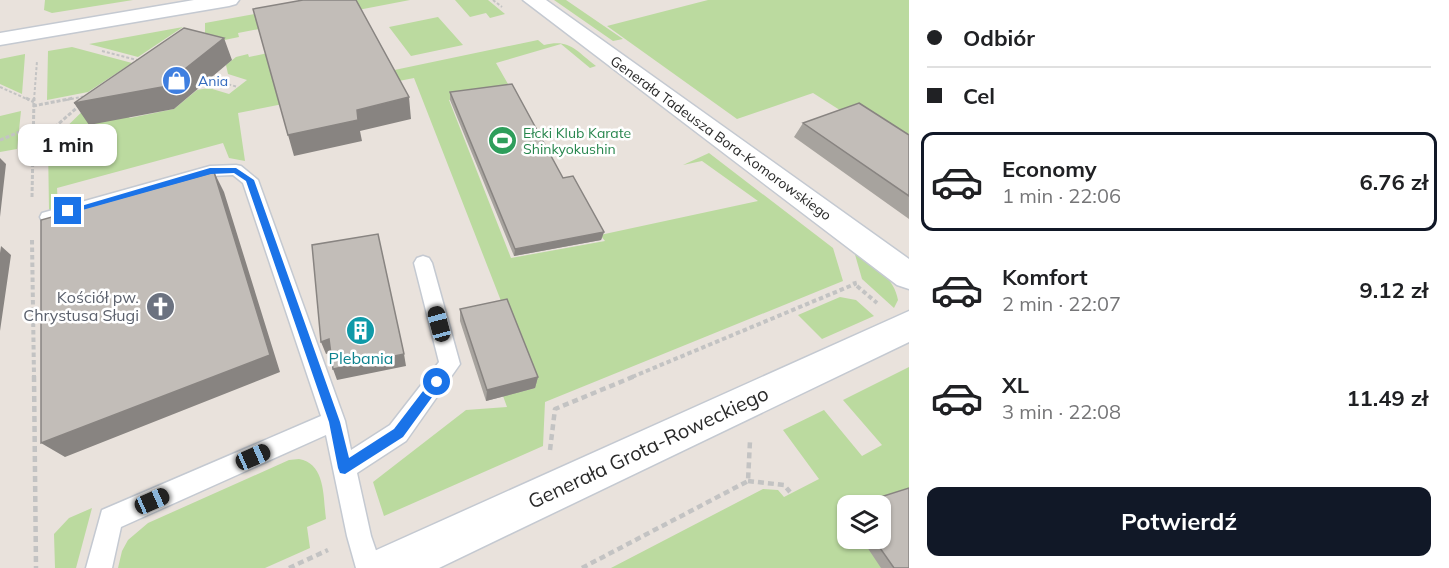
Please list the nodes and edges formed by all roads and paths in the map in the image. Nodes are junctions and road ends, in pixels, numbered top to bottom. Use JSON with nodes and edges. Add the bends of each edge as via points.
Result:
{"nodes":[{"id":1,"x":229,"y":0,"type":"edge"},
{"id":2,"x":533,"y":0,"type":"edge"},
{"id":3,"x":0,"y":39,"type":"edge"},
{"id":4,"x":98,"y":50,"type":"dead end"},
{"id":5,"x":38,"y":51,"type":"dead end"},
{"id":6,"x":142,"y":62,"type":"junction"},
{"id":7,"x":150,"y":64,"type":"edge"},
{"id":8,"x":132,"y":68,"type":"edge"},
{"id":9,"x":209,"y":79,"type":"edge"},
{"id":10,"x":0,"y":87,"type":"edge"},
{"id":11,"x":238,"y":87,"type":"dead end"},
{"id":12,"x":33,"y":104,"type":"junction"},
{"id":13,"x":32,"y":127,"type":"junction"},
{"id":14,"x":0,"y":140,"type":"edge"},
{"id":15,"x":31,"y":148,"type":"junction"},
{"id":16,"x":32,"y":206,"type":"dead end"},
{"id":17,"x":48,"y":217,"type":"edge"},
{"id":18,"x":32,"y":230,"type":"dead end"},
{"id":19,"x":423,"y":263,"type":"dead end"},
{"id":20,"x":853,"y":274,"type":"dead end"},
{"id":21,"x":909,"y":276,"type":"edge"},
{"id":22,"x":909,"y":326,"type":"edge"},
{"id":23,"x":334,"y":422,"type":"junction"},
{"id":24,"x":751,"y":437,"type":"dead end"},
{"id":25,"x":549,"y":452,"type":"dead end"},
{"id":26,"x":345,"y":468,"type":"junction"},
{"id":27,"x":748,"y":481,"type":"junction"},
{"id":28,"x":790,"y":492,"type":"dead end"},
{"id":29,"x":358,"y":536,"type":"junction"},
{"id":30,"x":36,"y":568,"type":"edge"},
{"id":31,"x":99,"y":568,"type":"edge"},
{"id":32,"x":289,"y":568,"type":"edge"},
{"id":33,"x":369,"y":568,"type":"edge"},
{"id":34,"x":388,"y":568,"type":"edge"},
{"id":35,"x":582,"y":568,"type":"edge"}],
"edges":[{"from":1,"to":3,"type":"street"},
{"from":2,"to":21,"type":"street","name":"Generała Tadeusza Bora-Komorowskiego"},
{"from":4,"to":6,"type":"path"},
{"from":5,"to":12,"type":"path"},
{"from":6,"to":7,"type":"path"},
{"from":6,"to":8,"type":"path"},
{"from":9,"to":11,"type":"path"},
{"from":10,"to":12,"type":"path"},
{"from":12,"to":13,"type":"path"},
{"from":12,"to":15,"type":"path","via":[[92,94]]},
{"from":13,"to":14,"type":"path"},
{"from":13,"to":15,"type":"path"},
{"from":15,"to":16,"type":"path"},
{"from":17,"to":23,"type":"lane","via":[[210,171],[236,170],[250,180]]},
{"from":18,"to":30,"type":"path"},
{"from":19,"to":26,"type":"lane","via":[[450,364],[398,433]]},
{"from":20,"to":25,"type":"path","via":[[855,284],[555,409]]},
{"from":22,"to":34,"type":"street","name":"Generała Grota-Roweckiego"},
{"from":23,"to":26,"type":"lane"},
{"from":23,"to":31,"type":"lane","via":[[111,519]]},
{"from":24,"to":27,"type":"path"},
{"from":26,"to":29,"type":"lane"},
{"from":27,"to":28,"type":"path","via":[[784,485]]},
{"from":27,"to":35,"type":"path"},
{"from":29,"to":32,"type":"path"},
{"from":29,"to":33,"type":"lane"}]}
